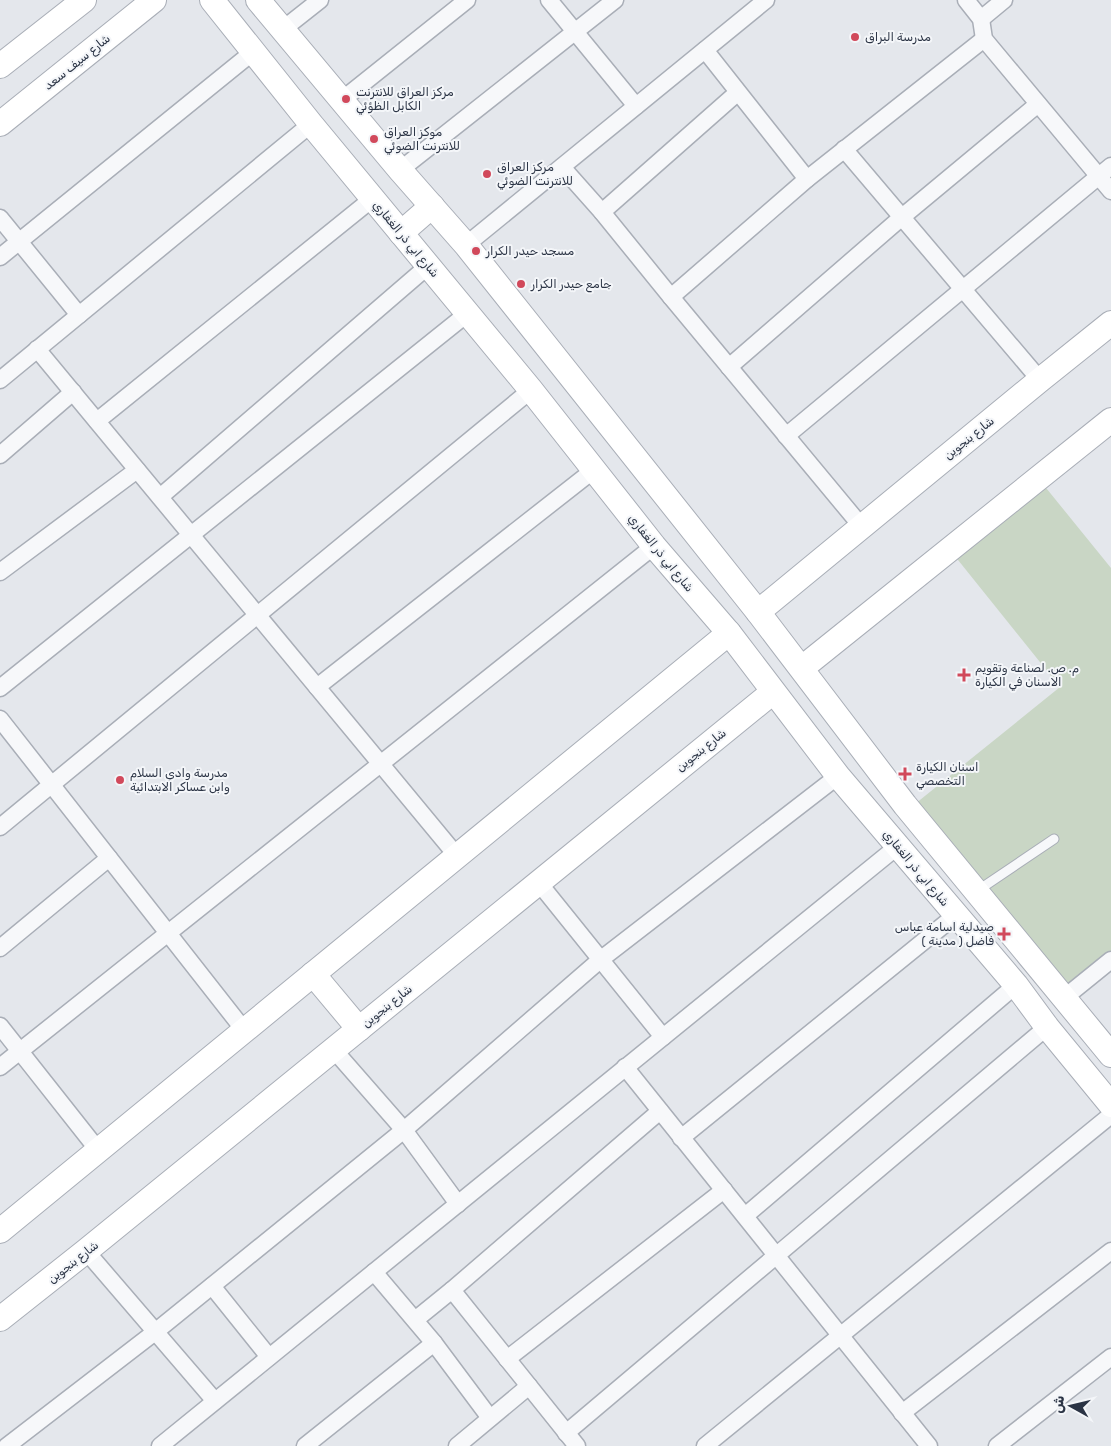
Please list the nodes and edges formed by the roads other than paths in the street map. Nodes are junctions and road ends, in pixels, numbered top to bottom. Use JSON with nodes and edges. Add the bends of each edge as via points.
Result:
{"nodes":[{"id":1,"x":84,"y":0,"type":"edge"},
{"id":2,"x":154,"y":0,"type":"edge"},
{"id":3,"x":212,"y":0,"type":"edge"},
{"id":4,"x":258,"y":0,"type":"edge"},
{"id":5,"x":320,"y":0,"type":"edge"},
{"id":6,"x":467,"y":0,"type":"edge"},
{"id":7,"x":549,"y":0,"type":"edge"},
{"id":8,"x":615,"y":0,"type":"edge"},
{"id":9,"x":766,"y":0,"type":"edge"},
{"id":10,"x":966,"y":0,"type":"edge"},
{"id":11,"x":1004,"y":0,"type":"edge"},
{"id":12,"x":981,"y":19,"type":"junction"},
{"id":13,"x":282,"y":30,"type":"junction"},
{"id":14,"x":574,"y":32,"type":"junction"},
{"id":15,"x":984,"y":39,"type":"junction"},
{"id":16,"x":705,"y":50,"type":"junction"},
{"id":17,"x":253,"y":52,"type":"junction"},
{"id":18,"x":0,"y":66,"type":"edge"},
{"id":19,"x":738,"y":92,"type":"junction"},
{"id":20,"x":342,"y":100,"type":"junction"},
{"id":21,"x":1038,"y":104,"type":"junction"},
{"id":22,"x":636,"y":106,"type":"junction"},
{"id":23,"x":0,"y":124,"type":"edge"},
{"id":24,"x":311,"y":124,"type":"junction"},
{"id":25,"x":844,"y":149,"type":"junction"},
{"id":26,"x":562,"y":166,"type":"junction"},
{"id":27,"x":400,"y":170,"type":"junction"},
{"id":28,"x":1105,"y":171,"type":"edge"},
{"id":29,"x":807,"y":179,"type":"junction"},
{"id":30,"x":1111,"y":191,"type":"edge"},
{"id":31,"x":372,"y":199,"type":"junction"},
{"id":32,"x":432,"y":206,"type":"junction"},
{"id":33,"x":602,"y":212,"type":"junction"},
{"id":34,"x":902,"y":217,"type":"junction"},
{"id":35,"x":0,"y":218,"type":"edge"},
{"id":36,"x":401,"y":233,"type":"junction"},
{"id":37,"x":19,"y":242,"type":"junction"},
{"id":38,"x":466,"y":245,"type":"junction"},
{"id":39,"x":0,"y":257,"type":"edge"},
{"id":40,"x":428,"y":266,"type":"junction"},
{"id":41,"x":963,"y":289,"type":"junction"},
{"id":42,"x":671,"y":297,"type":"junction"},
{"id":43,"x":468,"y":313,"type":"junction"},
{"id":44,"x":79,"y":315,"type":"junction"},
{"id":45,"x":1111,"y":323,"type":"edge"},
{"id":46,"x":37,"y":349,"type":"junction"},
{"id":47,"x":729,"y":367,"type":"junction"},
{"id":48,"x":0,"y":380,"type":"edge"},
{"id":49,"x":1040,"y":380,"type":"junction"},
{"id":50,"x":531,"y":390,"type":"junction"},
{"id":51,"x":73,"y":392,"type":"junction"},
{"id":52,"x":1111,"y":420,"type":"edge"},
{"id":53,"x":97,"y":421,"type":"junction"},
{"id":54,"x":786,"y":436,"type":"junction"},
{"id":55,"x":0,"y":454,"type":"edge"},
{"id":56,"x":594,"y":469,"type":"junction"},
{"id":57,"x":137,"y":470,"type":"junction"},
{"id":58,"x":160,"y":497,"type":"junction"},
{"id":59,"x":862,"y":527,"type":"junction"},
{"id":60,"x":191,"y":535,"type":"junction"},
{"id":61,"x":654,"y":546,"type":"junction"},
{"id":62,"x":0,"y":572,"type":"edge"},
{"id":63,"x":758,"y":612,"type":"junction"},
{"id":64,"x":257,"y":615,"type":"junction"},
{"id":65,"x":729,"y":633,"type":"junction"},
{"id":66,"x":802,"y":668,"type":"junction"},
{"id":67,"x":317,"y":687,"type":"junction"},
{"id":68,"x":0,"y":688,"type":"edge"},
{"id":69,"x":773,"y":692,"type":"junction"},
{"id":70,"x":0,"y":719,"type":"edge"},
{"id":71,"x":380,"y":764,"type":"junction"},
{"id":72,"x":838,"y":776,"type":"junction"},
{"id":73,"x":52,"y":784,"type":"junction"},
{"id":74,"x":0,"y":827,"type":"edge"},
{"id":75,"x":1054,"y":839,"type":"dead end"},
{"id":76,"x":898,"y":846,"type":"junction"},
{"id":77,"x":457,"y":856,"type":"junction"},
{"id":78,"x":109,"y":858,"type":"junction"},
{"id":79,"x":539,"y":883,"type":"junction"},
{"id":80,"x":975,"y":892,"type":"junction"},
{"id":81,"x":956,"y":915,"type":"junction"},
{"id":82,"x":168,"y":933,"type":"junction"},
{"id":83,"x":0,"y":948,"type":"edge"},
{"id":84,"x":1028,"y":955,"type":"junction"},
{"id":85,"x":600,"y":960,"type":"junction"},
{"id":86,"x":1111,"y":960,"type":"edge"},
{"id":87,"x":313,"y":974,"type":"junction"},
{"id":88,"x":1011,"y":980,"type":"junction"},
{"id":89,"x":1064,"y":998,"type":"junction"},
{"id":90,"x":0,"y":1026,"type":"edge"},
{"id":91,"x":1047,"y":1027,"type":"junction"},
{"id":92,"x":359,"y":1029,"type":"junction"},
{"id":93,"x":244,"y":1030,"type":"junction"},
{"id":94,"x":662,"y":1037,"type":"junction"},
{"id":95,"x":334,"y":1050,"type":"junction"},
{"id":96,"x":20,"y":1051,"type":"junction"},
{"id":97,"x":1111,"y":1055,"type":"edge"},
{"id":98,"x":0,"y":1067,"type":"edge"},
{"id":99,"x":625,"y":1067,"type":"junction"},
{"id":100,"x":1111,"y":1105,"type":"edge"},
{"id":101,"x":660,"y":1111,"type":"junction"},
{"id":102,"x":1111,"y":1115,"type":"edge"},
{"id":103,"x":404,"y":1130,"type":"junction"},
{"id":104,"x":681,"y":1138,"type":"junction"},
{"id":105,"x":98,"y":1150,"type":"junction"},
{"id":106,"x":724,"y":1190,"type":"junction"},
{"id":107,"x":458,"y":1204,"type":"junction"},
{"id":108,"x":745,"y":1216,"type":"junction"},
{"id":109,"x":0,"y":1231,"type":"edge"},
{"id":110,"x":86,"y":1251,"type":"junction"},
{"id":111,"x":1111,"y":1251,"type":"edge"},
{"id":112,"x":776,"y":1256,"type":"junction"},
{"id":113,"x":374,"y":1272,"type":"junction"},
{"id":114,"x":212,"y":1286,"type":"junction"},
{"id":115,"x":452,"y":1290,"type":"junction"},
{"id":116,"x":0,"y":1319,"type":"edge"},
{"id":117,"x":415,"y":1320,"type":"junction"},
{"id":118,"x":155,"y":1332,"type":"junction"},
{"id":119,"x":841,"y":1336,"type":"junction"},
{"id":120,"x":434,"y":1343,"type":"junction"},
{"id":121,"x":269,"y":1357,"type":"junction"},
{"id":122,"x":1111,"y":1357,"type":"edge"},
{"id":123,"x":507,"y":1359,"type":"junction"},
{"id":124,"x":529,"y":1386,"type":"junction"},
{"id":125,"x":215,"y":1401,"type":"junction"},
{"id":126,"x":902,"y":1413,"type":"junction"},
{"id":127,"x":490,"y":1418,"type":"junction"},
{"id":128,"x":566,"y":1433,"type":"junction"},
{"id":129,"x":167,"y":1444,"type":"edge"},
{"id":130,"x":7,"y":1446,"type":"edge"},
{"id":131,"x":305,"y":1446,"type":"edge"},
{"id":132,"x":457,"y":1446,"type":"edge"},
{"id":133,"x":577,"y":1446,"type":"edge"},
{"id":134,"x":706,"y":1446,"type":"edge"},
{"id":135,"x":929,"y":1446,"type":"edge"},
{"id":136,"x":996,"y":1446,"type":"edge"}],
"edges":[{"from":1,"to":18,"type":"street"},
{"from":2,"to":23,"type":"street","name":"شارع سيف سعد"},
{"from":3,"to":17,"type":"street","name":"شارع ابي ذر الغفاري"},
{"from":4,"to":13,"type":"street"},
{"from":5,"to":13,"type":"street"},
{"from":6,"to":20,"type":"street"},
{"from":7,"to":14,"type":"street"},
{"from":8,"to":14,"type":"street"},
{"from":9,"to":16,"type":"street"},
{"from":10,"to":12,"type":"street"},
{"from":11,"to":12,"type":"street"},
{"from":12,"to":15,"type":"street"},
{"from":13,"to":20,"type":"street"},
{"from":14,"to":22,"type":"street"},
{"from":14,"to":27,"type":"street"},
{"from":15,"to":21,"type":"street"},
{"from":15,"to":25,"type":"street"},
{"from":16,"to":19,"type":"street"},
{"from":16,"to":22,"type":"street"},
{"from":17,"to":24,"type":"street","name":"شارع ابي ذر الغفاري"},
{"from":17,"to":37,"type":"street"},
{"from":19,"to":29,"type":"street"},
{"from":19,"to":33,"type":"street"},
{"from":20,"to":27,"type":"street"},
{"from":21,"to":28,"type":"street"},
{"from":21,"to":34,"type":"street"},
{"from":22,"to":26,"type":"street"},
{"from":24,"to":31,"type":"street","name":"شارع ابي ذر الغفاري"},
{"from":24,"to":44,"type":"street"},
{"from":25,"to":29,"type":"street"},
{"from":25,"to":34,"type":"street"},
{"from":26,"to":33,"type":"street"},
{"from":26,"to":38,"type":"street"},
{"from":27,"to":32,"type":"street"},
{"from":28,"to":30,"type":"street"},
{"from":28,"to":41,"type":"street"},
{"from":29,"to":42,"type":"street"},
{"from":31,"to":36,"type":"street","name":"شارع ابي ذر الغفاري"},
{"from":31,"to":53,"type":"street"},
{"from":32,"to":36,"type":"street"},
{"from":32,"to":38,"type":"street"},
{"from":33,"to":42,"type":"street"},
{"from":34,"to":41,"type":"street"},
{"from":34,"to":47,"type":"street"},
{"from":35,"to":37,"type":"street"},
{"from":36,"to":40,"type":"street","name":"شارع ابي ذر الغفاري"},
{"from":37,"to":39,"type":"street"},
{"from":37,"to":44,"type":"street"},
{"from":38,"to":63,"type":"street"},
{"from":40,"to":43,"type":"street","name":"شارع ابي ذر الغفاري"},
{"from":40,"to":58,"type":"street"},
{"from":41,"to":49,"type":"street"},
{"from":41,"to":54,"type":"street"},
{"from":42,"to":47,"type":"street"},
{"from":43,"to":50,"type":"street","name":"شارع ابي ذر الغفاري"},
{"from":43,"to":60,"type":"street"},
{"from":44,"to":46,"type":"street"},
{"from":45,"to":49,"type":"street","name":"شارع بنجوين"},
{"from":46,"to":48,"type":"street"},
{"from":46,"to":51,"type":"street"},
{"from":47,"to":54,"type":"street"},
{"from":49,"to":59,"type":"street","name":"شارع بنجوين"},
{"from":50,"to":56,"type":"street","name":"شارع ابي ذر الغفاري"},
{"from":50,"to":64,"type":"street"},
{"from":51,"to":53,"type":"street"},
{"from":51,"to":55,"type":"street"},
{"from":52,"to":66,"type":"street"},
{"from":53,"to":57,"type":"street"},
{"from":54,"to":59,"type":"street"},
{"from":56,"to":61,"type":"street","name":"شارع ابي ذر الغفاري"},
{"from":56,"to":67,"type":"street"},
{"from":57,"to":58,"type":"street"},
{"from":57,"to":62,"type":"street"},
{"from":58,"to":60,"type":"street"},
{"from":59,"to":63,"type":"street","name":"شارع بنجوين"},
{"from":60,"to":64,"type":"street"},
{"from":60,"to":68,"type":"street"},
{"from":61,"to":65,"type":"street","name":"شارع ابي ذر الغفاري"},
{"from":61,"to":71,"type":"street"},
{"from":63,"to":66,"type":"street"},
{"from":64,"to":67,"type":"street"},
{"from":64,"to":73,"type":"street"},
{"from":65,"to":69,"type":"street","name":"شارع ابي ذر الغفاري"},
{"from":65,"to":77,"type":"street"},
{"from":66,"to":80,"type":"street","via":[[905,806]]},
{"from":67,"to":71,"type":"street"},
{"from":69,"to":72,"type":"street","name":"شارع ابي ذر الغفاري"},
{"from":69,"to":79,"type":"street","name":"شارع بنجوين"},
{"from":70,"to":73,"type":"street"},
{"from":71,"to":77,"type":"street"},
{"from":71,"to":82,"type":"street"},
{"from":72,"to":76,"type":"street","name":"شارع ابي ذر الغفاري"},
{"from":72,"to":85,"type":"street"},
{"from":73,"to":74,"type":"street"},
{"from":73,"to":78,"type":"street"},
{"from":75,"to":80,"type":"lane"},
{"from":76,"to":81,"type":"street","name":"شارع ابي ذر الغفاري"},
{"from":76,"to":94,"type":"street"},
{"from":77,"to":87,"type":"street"},
{"from":78,"to":82,"type":"street"},
{"from":78,"to":83,"type":"street"},
{"from":79,"to":85,"type":"street"},
{"from":79,"to":92,"type":"street","name":"شارع بنجوين"},
{"from":80,"to":84,"type":"street"},
{"from":81,"to":88,"type":"street","name":"شارع ابي ذر الغفاري"},
{"from":81,"to":104,"type":"street"},
{"from":82,"to":93,"type":"street"},
{"from":82,"to":96,"type":"street"},
{"from":84,"to":88,"type":"street"},
{"from":84,"to":89,"type":"street"},
{"from":85,"to":94,"type":"street"},
{"from":85,"to":103,"type":"street"},
{"from":86,"to":89,"type":"street"},
{"from":87,"to":92,"type":"street"},
{"from":87,"to":93,"type":"street"},
{"from":88,"to":91,"type":"street","name":"شارع ابي ذر الغفاري"},
{"from":88,"to":108,"type":"street"},
{"from":89,"to":97,"type":"street"},
{"from":90,"to":96,"type":"street"},
{"from":91,"to":100,"type":"street","name":"شارع ابي ذر الغفاري"},
{"from":91,"to":112,"type":"street"},
{"from":92,"to":95,"type":"street","name":"شارع بنجوين"},
{"from":93,"to":105,"type":"street"},
{"from":94,"to":99,"type":"street"},
{"from":95,"to":103,"type":"street"},
{"from":95,"to":110,"type":"street","name":"شارع بنجوين"},
{"from":96,"to":98,"type":"street"},
{"from":96,"to":105,"type":"street"},
{"from":99,"to":101,"type":"street"},
{"from":99,"to":107,"type":"street"},
{"from":101,"to":104,"type":"street"},
{"from":101,"to":115,"type":"street"},
{"from":102,"to":119,"type":"street"},
{"from":103,"to":107,"type":"street"},
{"from":103,"to":114,"type":"street"},
{"from":104,"to":106,"type":"street"},
{"from":105,"to":109,"type":"street"},
{"from":106,"to":108,"type":"street"},
{"from":106,"to":123,"type":"street"},
{"from":107,"to":113,"type":"street"},
{"from":108,"to":112,"type":"street"},
{"from":110,"to":116,"type":"street","name":"شارع بنجوين"},
{"from":110,"to":118,"type":"street"},
{"from":111,"to":126,"type":"street"},
{"from":112,"to":119,"type":"street"},
{"from":112,"to":128,"type":"street"},
{"from":113,"to":117,"type":"street"},
{"from":113,"to":121,"type":"street"},
{"from":114,"to":118,"type":"street"},
{"from":114,"to":121,"type":"street"},
{"from":115,"to":117,"type":"street"},
{"from":115,"to":123,"type":"street"},
{"from":117,"to":120,"type":"street"},
{"from":118,"to":125,"type":"street"},
{"from":118,"to":130,"type":"street"},
{"from":119,"to":126,"type":"street"},
{"from":119,"to":134,"type":"street"},
{"from":120,"to":127,"type":"street"},
{"from":120,"to":131,"type":"street"},
{"from":121,"to":125,"type":"street"},
{"from":122,"to":136,"type":"street"},
{"from":123,"to":124,"type":"street"},
{"from":124,"to":127,"type":"street"},
{"from":124,"to":128,"type":"street"},
{"from":125,"to":129,"type":"street"},
{"from":126,"to":135,"type":"street"},
{"from":127,"to":132,"type":"street"},
{"from":128,"to":133,"type":"street"}]}
